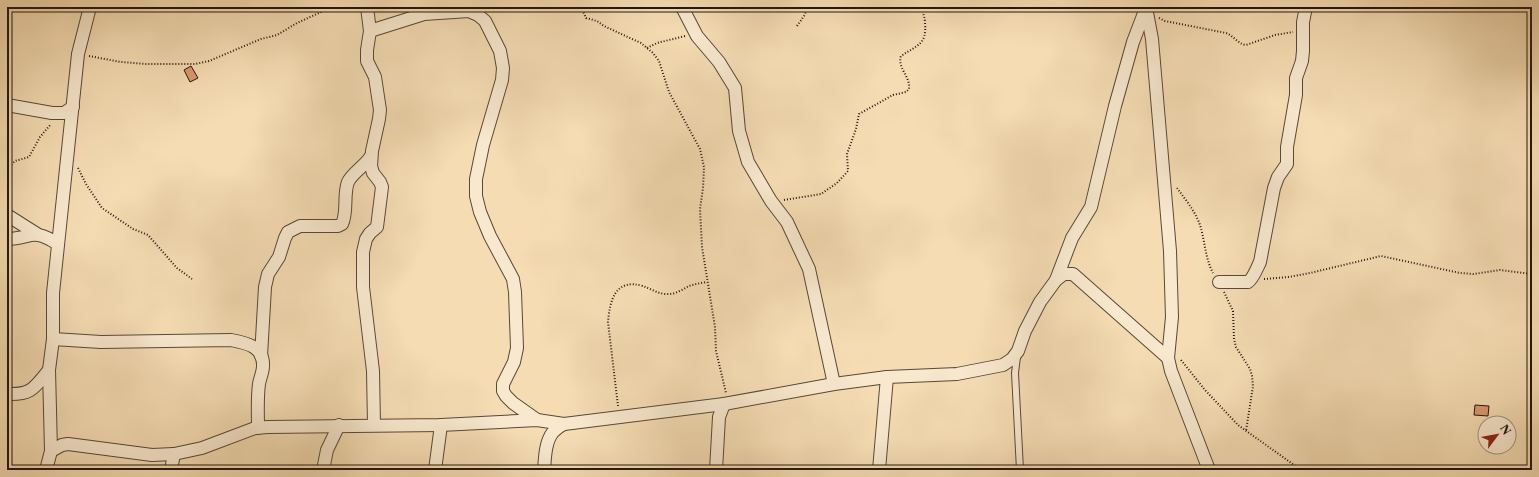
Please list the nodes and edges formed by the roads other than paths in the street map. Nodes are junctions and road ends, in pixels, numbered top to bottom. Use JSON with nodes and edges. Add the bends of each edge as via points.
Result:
{"nodes":[{"id":1,"x":90,"y":7,"type":"edge"},
{"id":2,"x":367,"y":7,"type":"edge"},
{"id":3,"x":682,"y":7,"type":"edge"},
{"id":4,"x":1306,"y":7,"type":"edge"},
{"id":5,"x":1146,"y":8,"type":"edge"},
{"id":6,"x":370,"y":31,"type":"junction"},
{"id":7,"x":7,"y":105,"type":"edge"},
{"id":8,"x":69,"y":110,"type":"junction"},
{"id":9,"x":372,"y":156,"type":"junction"},
{"id":10,"x":7,"y":215,"type":"edge"},
{"id":11,"x":37,"y":234,"type":"junction"},
{"id":12,"x":7,"y":239,"type":"edge"},
{"id":13,"x":58,"y":244,"type":"junction"},
{"id":14,"x":1056,"y":280,"type":"junction"},
{"id":15,"x":1218,"y":282,"type":"road end"},
{"id":16,"x":53,"y":339,"type":"junction"},
{"id":17,"x":1018,"y":351,"type":"junction"},
{"id":18,"x":1169,"y":352,"type":"junction"},
{"id":19,"x":261,"y":356,"type":"junction"},
{"id":20,"x":49,"y":370,"type":"junction"},
{"id":21,"x":887,"y":377,"type":"junction"},
{"id":22,"x":834,"y":384,"type":"junction"},
{"id":23,"x":7,"y":394,"type":"edge"},
{"id":24,"x":724,"y":404,"type":"junction"},
{"id":25,"x":537,"y":420,"type":"junction"},
{"id":26,"x":564,"y":424,"type":"junction"},
{"id":27,"x":339,"y":425,"type":"junction"},
{"id":28,"x":374,"y":425,"type":"junction"},
{"id":29,"x":441,"y":425,"type":"junction"},
{"id":30,"x":258,"y":428,"type":"junction"},
{"id":31,"x":51,"y":451,"type":"junction"},
{"id":32,"x":174,"y":454,"type":"junction"},
{"id":33,"x":46,"y":470,"type":"edge"},
{"id":34,"x":170,"y":470,"type":"edge"},
{"id":35,"x":323,"y":470,"type":"edge"},
{"id":36,"x":435,"y":470,"type":"edge"},
{"id":37,"x":544,"y":470,"type":"edge"},
{"id":38,"x":716,"y":470,"type":"edge"},
{"id":39,"x":879,"y":470,"type":"edge"},
{"id":40,"x":1020,"y":470,"type":"edge"},
{"id":41,"x":1209,"y":470,"type":"edge"}],
"edges":[{"from":1,"to":8,"type":"street","via":[[78,54]]},
{"from":2,"to":6,"type":"street"},
{"from":3,"to":22,"type":"street","via":[[697,36],[719,62],[734,88],[737,116],[748,162],[787,222],[809,269]]},
{"from":4,"to":15,"type":"street","via":[[1302,61],[1296,78],[1287,164],[1278,177],[1260,262],[1248,282]]},
{"from":5,"to":14,"type":"street","via":[[1133,42],[1115,106],[1091,207],[1072,238]]},
{"from":5,"to":18,"type":"street","via":[[1152,39],[1170,251],[1172,317]]},
{"from":6,"to":9,"type":"street","via":[[368,61],[375,77],[380,110]]},
{"from":6,"to":25,"type":"street","via":[[424,14],[469,11],[485,21],[500,52],[502,80],[483,145],[476,178],[476,196],[490,236],[513,280],[515,292],[517,348],[514,362],[503,384],[503,391],[513,403]]},
{"from":7,"to":8,"type":"street","via":[[52,113]]},
{"from":8,"to":13,"type":"street"},
{"from":9,"to":19,"type":"street","via":[[347,184],[342,224],[300,226],[288,232],[280,257],[268,274],[265,287]]},
{"from":9,"to":28,"type":"street","via":[[372,169],[382,187],[377,227],[366,239],[363,252],[363,287],[373,371]]},
{"from":10,"to":11,"type":"street"},
{"from":11,"to":12,"type":"street"},
{"from":11,"to":13,"type":"street","via":[[46,236]]},
{"from":13,"to":16,"type":"street","via":[[53,293]]},
{"from":14,"to":17,"type":"street","via":[[1040,302]]},
{"from":14,"to":18,"type":"street","via":[[1064,274],[1073,274]]},
{"from":16,"to":19,"type":"street","via":[[117,342],[231,340],[251,344],[258,349]]},
{"from":16,"to":20,"type":"street"},
{"from":17,"to":21,"type":"street","via":[[1003,365],[957,374]]},
{"from":17,"to":40,"type":"lane","via":[[1015,380]]},
{"from":18,"to":41,"type":"street","via":[[1171,371]]},
{"from":19,"to":30,"type":"street","via":[[263,366],[257,406]]},
{"from":20,"to":23,"type":"street","via":[[28,392]]},
{"from":20,"to":31,"type":"street"},
{"from":21,"to":22,"type":"street"},
{"from":21,"to":39,"type":"street"},
{"from":22,"to":24,"type":"street"},
{"from":24,"to":26,"type":"street"},
{"from":24,"to":38,"type":"street","via":[[719,418]]},
{"from":25,"to":26,"type":"street"},
{"from":25,"to":29,"type":"street"},
{"from":26,"to":37,"type":"street","via":[[553,432],[548,442]]},
{"from":27,"to":28,"type":"street"},
{"from":27,"to":30,"type":"street"},
{"from":27,"to":35,"type":"street","via":[[327,450]]},
{"from":28,"to":29,"type":"street"},
{"from":29,"to":36,"type":"street"},
{"from":30,"to":32,"type":"street","via":[[202,448]]},
{"from":31,"to":32,"type":"street","via":[[68,444],[152,455]]},
{"from":31,"to":33,"type":"street"},
{"from":32,"to":34,"type":"street"}]}
